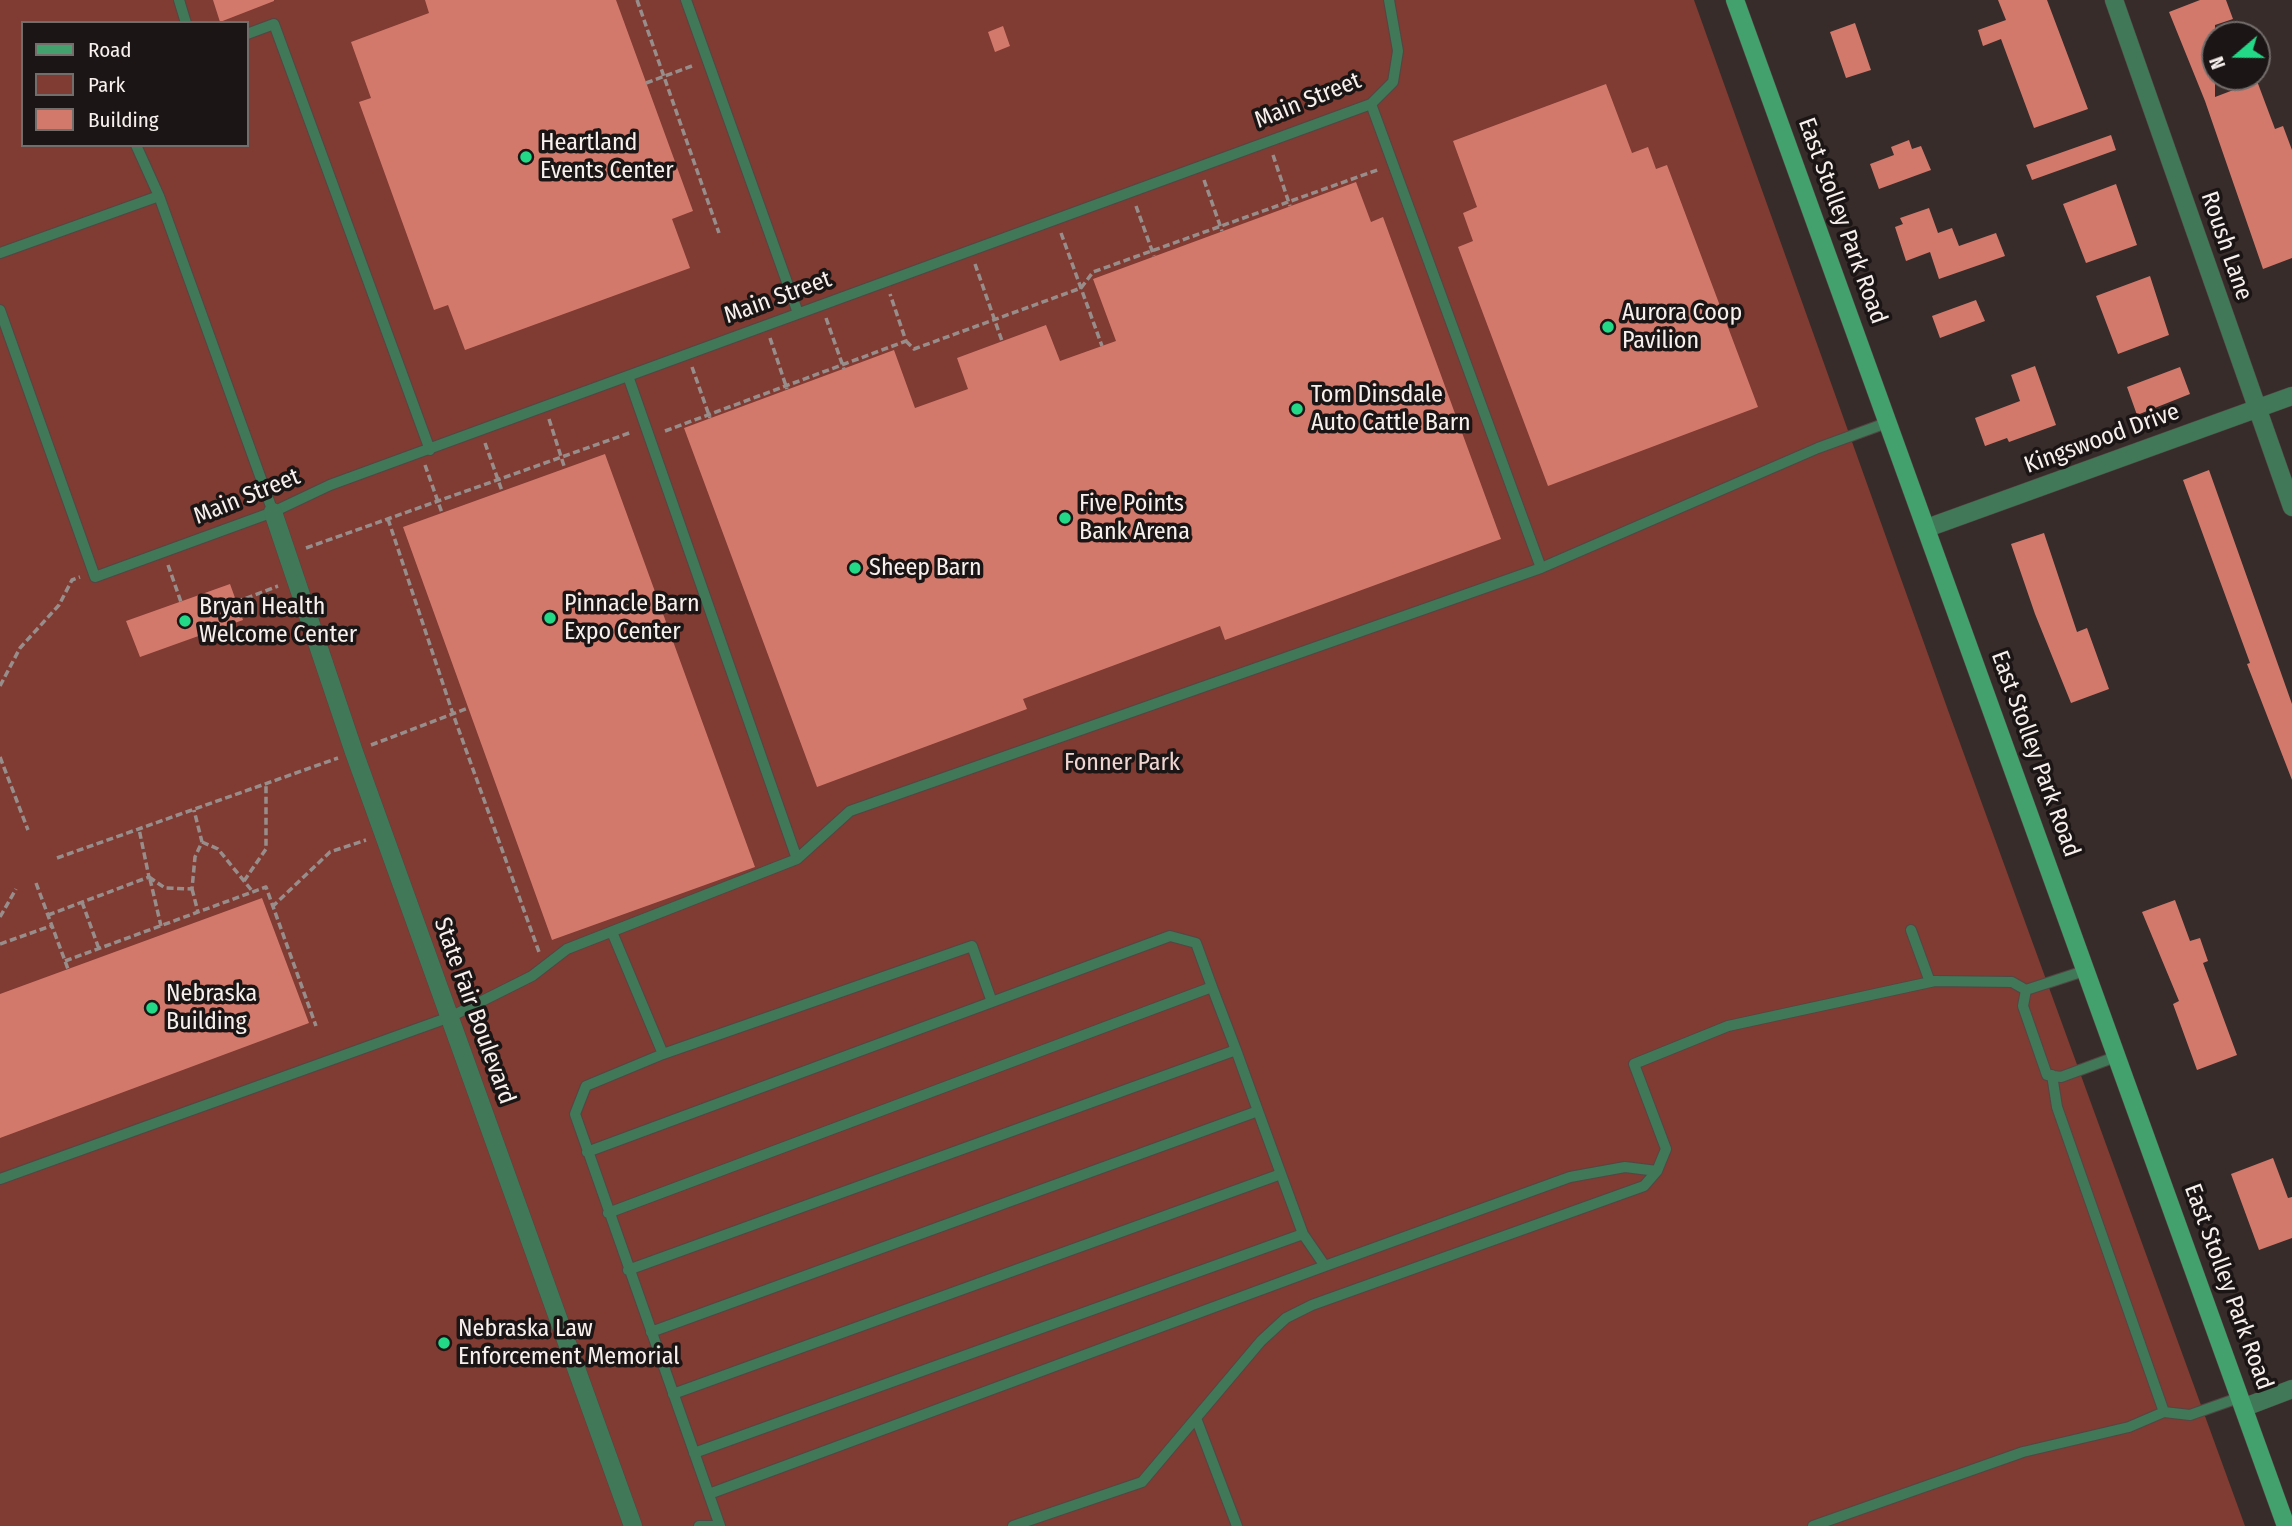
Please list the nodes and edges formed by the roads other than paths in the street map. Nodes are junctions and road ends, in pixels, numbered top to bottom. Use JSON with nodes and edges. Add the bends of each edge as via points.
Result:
{"nodes":[{"id":1,"x":178,"y":0,"type":"edge"},
{"id":2,"x":686,"y":0,"type":"edge"},
{"id":3,"x":1389,"y":0,"type":"edge"},
{"id":4,"x":1735,"y":0,"type":"edge"},
{"id":5,"x":2114,"y":0,"type":"edge"},
{"id":6,"x":185,"y":21,"type":"edge"},
{"id":7,"x":248,"y":34,"type":"edge"},
{"id":8,"x":1371,"y":104,"type":"junction"},
{"id":9,"x":137,"y":147,"type":"edge"},
{"id":10,"x":159,"y":196,"type":"junction"},
{"id":11,"x":0,"y":253,"type":"edge"},
{"id":12,"x":0,"y":310,"type":"edge"},
{"id":13,"x":798,"y":313,"type":"junction"},
{"id":14,"x":628,"y":376,"type":"junction"},
{"id":15,"x":2292,"y":396,"type":"edge"},
{"id":16,"x":2257,"y":409,"type":"junction"},
{"id":17,"x":1889,"y":422,"type":"junction"},
{"id":18,"x":425,"y":452,"type":"junction"},
{"id":19,"x":2292,"y":507,"type":"edge"},
{"id":20,"x":273,"y":512,"type":"junction"},
{"id":21,"x":1927,"y":528,"type":"junction"},
{"id":22,"x":1541,"y":568,"type":"junction"},
{"id":23,"x":797,"y":859,"type":"junction"},
{"id":24,"x":1911,"y":930,"type":"dead end"},
{"id":25,"x":612,"y":932,"type":"junction"},
{"id":26,"x":2087,"y":970,"type":"junction"},
{"id":27,"x":1930,"y":982,"type":"junction"},
{"id":28,"x":1212,"y":986,"type":"junction"},
{"id":29,"x":2026,"y":990,"type":"junction"},
{"id":30,"x":992,"y":1002,"type":"junction"},
{"id":31,"x":450,"y":1017,"type":"junction"},
{"id":32,"x":1236,"y":1050,"type":"junction"},
{"id":33,"x":663,"y":1054,"type":"junction"},
{"id":34,"x":2118,"y":1056,"type":"junction"},
{"id":35,"x":2052,"y":1075,"type":"junction"},
{"id":36,"x":1258,"y":1111,"type":"junction"},
{"id":37,"x":587,"y":1152,"type":"junction"},
{"id":38,"x":1657,"y":1171,"type":"junction"},
{"id":39,"x":1281,"y":1174,"type":"junction"},
{"id":40,"x":0,"y":1180,"type":"edge"},
{"id":41,"x":608,"y":1213,"type":"junction"},
{"id":42,"x":1303,"y":1234,"type":"junction"},
{"id":43,"x":1325,"y":1266,"type":"junction"},
{"id":44,"x":628,"y":1270,"type":"junction"},
{"id":45,"x":650,"y":1332,"type":"junction"},
{"id":46,"x":2292,"y":1390,"type":"edge"},
{"id":47,"x":673,"y":1394,"type":"junction"},
{"id":48,"x":2243,"y":1402,"type":"junction"},
{"id":49,"x":2164,"y":1412,"type":"junction"},
{"id":50,"x":1196,"y":1418,"type":"junction"},
{"id":51,"x":694,"y":1453,"type":"junction"},
{"id":52,"x":709,"y":1493,"type":"junction"},
{"id":53,"x":2287,"y":1520,"type":"edge"},
{"id":54,"x":633,"y":1526,"type":"edge"},
{"id":55,"x":699,"y":1526,"type":"edge"},
{"id":56,"x":714,"y":1526,"type":"edge"},
{"id":57,"x":720,"y":1526,"type":"edge"},
{"id":58,"x":1013,"y":1526,"type":"edge"},
{"id":59,"x":1237,"y":1526,"type":"edge"},
{"id":60,"x":1813,"y":1526,"type":"edge"}],
"edges":[{"from":1,"to":6,"type":"lane"},
{"from":2,"to":13,"type":"lane"},
{"from":3,"to":8,"type":"lane","name":"Main Street","via":[[1397,60],[1393,82]]},
{"from":4,"to":17,"type":"street","name":"East Stolley Park Road"},
{"from":5,"to":16,"type":"street","name":"Roush Lane"},
{"from":7,"to":18,"type":"lane","via":[[274,24]]},
{"from":8,"to":13,"type":"lane","name":"Main Street"},
{"from":8,"to":22,"type":"lane"},
{"from":9,"to":10,"type":"lane"},
{"from":10,"to":11,"type":"lane"},
{"from":10,"to":20,"type":"lane"},
{"from":12,"to":20,"type":"lane","name":"Main Street","via":[[94,574]]},
{"from":13,"to":14,"type":"lane","name":"Main Street"},
{"from":14,"to":18,"type":"lane","name":"Main Street"},
{"from":14,"to":23,"type":"lane"},
{"from":15,"to":16,"type":"street","name":"Kingswood Drive"},
{"from":16,"to":19,"type":"street","name":"Roush Lane"},
{"from":16,"to":21,"type":"street","name":"Kingswood Drive"},
{"from":17,"to":21,"type":"street","name":"East Stolley Park Road"},
{"from":17,"to":22,"type":"lane"},
{"from":18,"to":20,"type":"lane","name":"Main Street","via":[[330,485]]},
{"from":20,"to":31,"type":"street","name":"State Fair Boulevard"},
{"from":21,"to":26,"type":"street","name":"East Stolley Park Road"},
{"from":22,"to":23,"type":"lane","via":[[850,811]]},
{"from":23,"to":25,"type":"lane"},
{"from":24,"to":27,"type":"lane"},
{"from":25,"to":31,"type":"lane","via":[[567,949],[490,999]]},
{"from":25,"to":33,"type":"lane"},
{"from":26,"to":29,"type":"lane"},
{"from":26,"to":34,"type":"street","name":"East Stolley Park Road"},
{"from":27,"to":29,"type":"lane","via":[[2012,982]]},
{"from":27,"to":38,"type":"lane","via":[[1728,1026],[1634,1064],[1666,1149]]},
{"from":28,"to":30,"type":"lane","via":[[1196,943],[1170,936]]},
{"from":28,"to":32,"type":"lane"},
{"from":28,"to":41,"type":"lane"},
{"from":29,"to":35,"type":"lane","via":[[2023,1006],[2047,1075]]},
{"from":30,"to":33,"type":"lane","via":[[972,946]]},
{"from":30,"to":37,"type":"lane"},
{"from":31,"to":40,"type":"lane"},
{"from":31,"to":54,"type":"street","name":"State Fair Boulevard"},
{"from":32,"to":36,"type":"lane"},
{"from":32,"to":44,"type":"lane"},
{"from":33,"to":37,"type":"lane","via":[[586,1086],[575,1114]]},
{"from":34,"to":35,"type":"lane","via":[[2061,1077]]},
{"from":34,"to":48,"type":"street","name":"East Stolley Park Road"},
{"from":35,"to":49,"type":"lane","via":[[2057,1107]]},
{"from":36,"to":39,"type":"lane"},
{"from":36,"to":45,"type":"lane"},
{"from":37,"to":41,"type":"lane"},
{"from":38,"to":43,"type":"lane","via":[[1625,1167],[1570,1177]]},
{"from":38,"to":50,"type":"lane","via":[[1644,1186],[1286,1318]]},
{"from":39,"to":42,"type":"lane"},
{"from":39,"to":47,"type":"lane"},
{"from":41,"to":44,"type":"lane"},
{"from":42,"to":43,"type":"lane"},
{"from":42,"to":51,"type":"lane"},
{"from":43,"to":52,"type":"lane"},
{"from":44,"to":45,"type":"lane"},
{"from":45,"to":47,"type":"lane"},
{"from":46,"to":48,"type":"street"},
{"from":47,"to":51,"type":"lane"},
{"from":48,"to":49,"type":"lane","via":[[2190,1415]]},
{"from":48,"to":53,"type":"street","name":"East Stolley Park Road"},
{"from":49,"to":60,"type":"lane","via":[[2129,1427],[2023,1452]]},
{"from":50,"to":58,"type":"lane","via":[[1142,1482]]},
{"from":50,"to":59,"type":"lane"},
{"from":51,"to":52,"type":"lane"},
{"from":52,"to":57,"type":"lane"},
{"from":55,"to":56,"type":"lane"}]}
